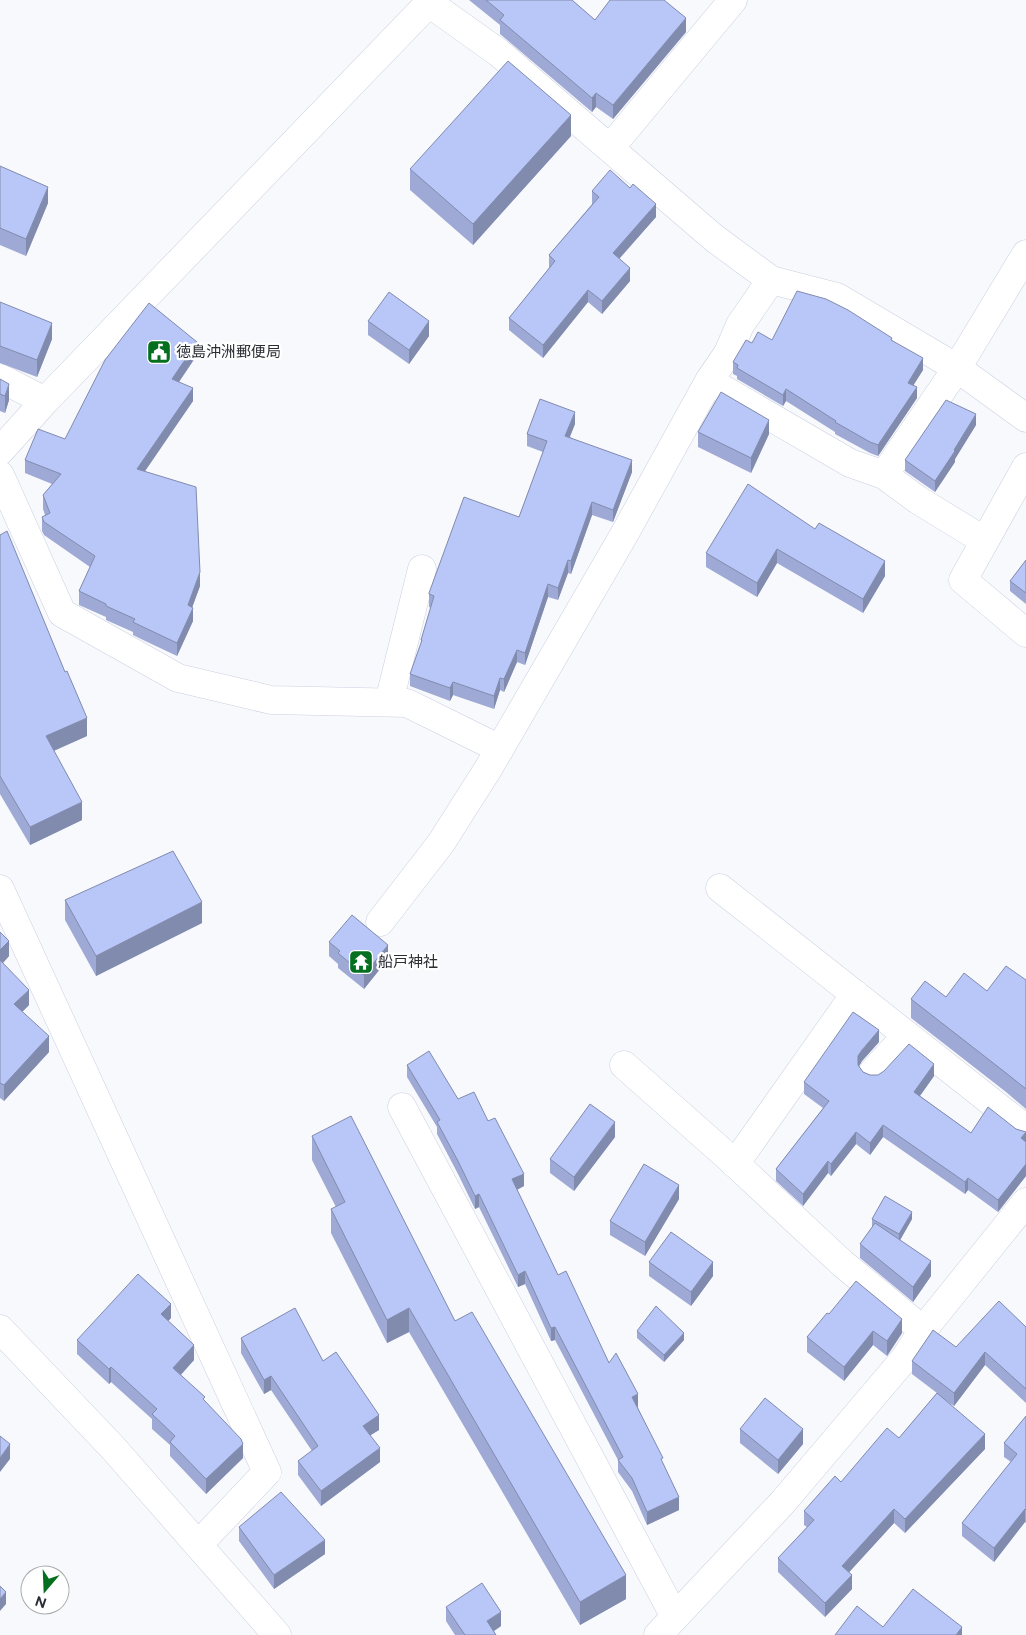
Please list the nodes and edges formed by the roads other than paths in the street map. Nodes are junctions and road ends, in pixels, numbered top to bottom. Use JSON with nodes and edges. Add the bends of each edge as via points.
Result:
{"nodes":[{"id":1,"x":733,"y":0,"type":"edge"},
{"id":2,"x":430,"y":1,"type":"edge"},
{"id":3,"x":610,"y":148,"type":"junction"},
{"id":4,"x":1026,"y":254,"type":"edge"},
{"id":5,"x":771,"y":280,"type":"junction"},
{"id":6,"x":957,"y":368,"type":"junction"},
{"id":7,"x":0,"y":378,"type":"edge"},
{"id":8,"x":709,"y":381,"type":"junction"},
{"id":9,"x":45,"y":401,"type":"junction"},
{"id":10,"x":1026,"y":418,"type":"edge"},
{"id":11,"x":0,"y":451,"type":"edge"},
{"id":12,"x":1026,"y":467,"type":"edge"},
{"id":13,"x":0,"y":474,"type":"edge"},
{"id":14,"x":884,"y":475,"type":"junction"},
{"id":15,"x":985,"y":541,"type":"junction"},
{"id":16,"x":422,"y":569,"type":"dead end"},
{"id":17,"x":1026,"y":633,"type":"edge"},
{"id":18,"x":389,"y":702,"type":"junction"},
{"id":19,"x":500,"y":749,"type":"junction"},
{"id":20,"x":720,"y":888,"type":"dead end"},
{"id":21,"x":0,"y":889,"type":"edge"},
{"id":22,"x":380,"y":922,"type":"dead end"},
{"id":23,"x":855,"y":994,"type":"junction"},
{"id":24,"x":907,"y":1035,"type":"junction"},
{"id":25,"x":624,"y":1065,"type":"dead end"},
{"id":26,"x":873,"y":1072,"type":"dead end"},
{"id":27,"x":402,"y":1107,"type":"dead end"},
{"id":28,"x":1026,"y":1129,"type":"edge"},
{"id":29,"x":735,"y":1164,"type":"junction"},
{"id":30,"x":1026,"y":1202,"type":"edge"},
{"id":31,"x":0,"y":1328,"type":"edge"},
{"id":32,"x":923,"y":1330,"type":"junction"},
{"id":33,"x":198,"y":1545,"type":"junction"},
{"id":34,"x":666,"y":1626,"type":"edge"},
{"id":35,"x":276,"y":1635,"type":"edge"}],
"edges":[{"from":1,"to":3,"type":"street"},
{"from":2,"to":3,"type":"street","via":[[499,54]]},
{"from":2,"to":9,"type":"street"},
{"from":3,"to":5,"type":"street","via":[[714,238]]},
{"from":4,"to":6,"type":"street"},
{"from":5,"to":6,"type":"street","via":[[837,297]]},
{"from":5,"to":8,"type":"street","via":[[740,325],[728,353]]},
{"from":6,"to":10,"type":"street"},
{"from":6,"to":14,"type":"street"},
{"from":7,"to":9,"type":"street"},
{"from":8,"to":14,"type":"street","via":[[850,463]]},
{"from":8,"to":19,"type":"street"},
{"from":9,"to":11,"type":"street"},
{"from":12,"to":15,"type":"street"},
{"from":13,"to":18,"type":"street","via":[[62,613],[178,678],[271,700]]},
{"from":14,"to":15,"type":"street"},
{"from":15,"to":17,"type":"street","via":[[963,580]]},
{"from":16,"to":18,"type":"street"},
{"from":18,"to":19,"type":"street","via":[[407,703]]},
{"from":19,"to":22,"type":"street","via":[[441,843]]},
{"from":20,"to":23,"type":"street"},
{"from":21,"to":33,"type":"street","via":[[267,1472]]},
{"from":23,"to":24,"type":"street"},
{"from":23,"to":29,"type":"street"},
{"from":24,"to":26,"type":"street"},
{"from":24,"to":28,"type":"street"},
{"from":25,"to":29,"type":"street"},
{"from":27,"to":34,"type":"street"},
{"from":29,"to":32,"type":"street","via":[[843,1264]]},
{"from":30,"to":32,"type":"street"},
{"from":31,"to":33,"type":"street","via":[[114,1449]]},
{"from":32,"to":34,"type":"street","via":[[905,1358],[784,1502]]},
{"from":33,"to":35,"type":"street"}]}
